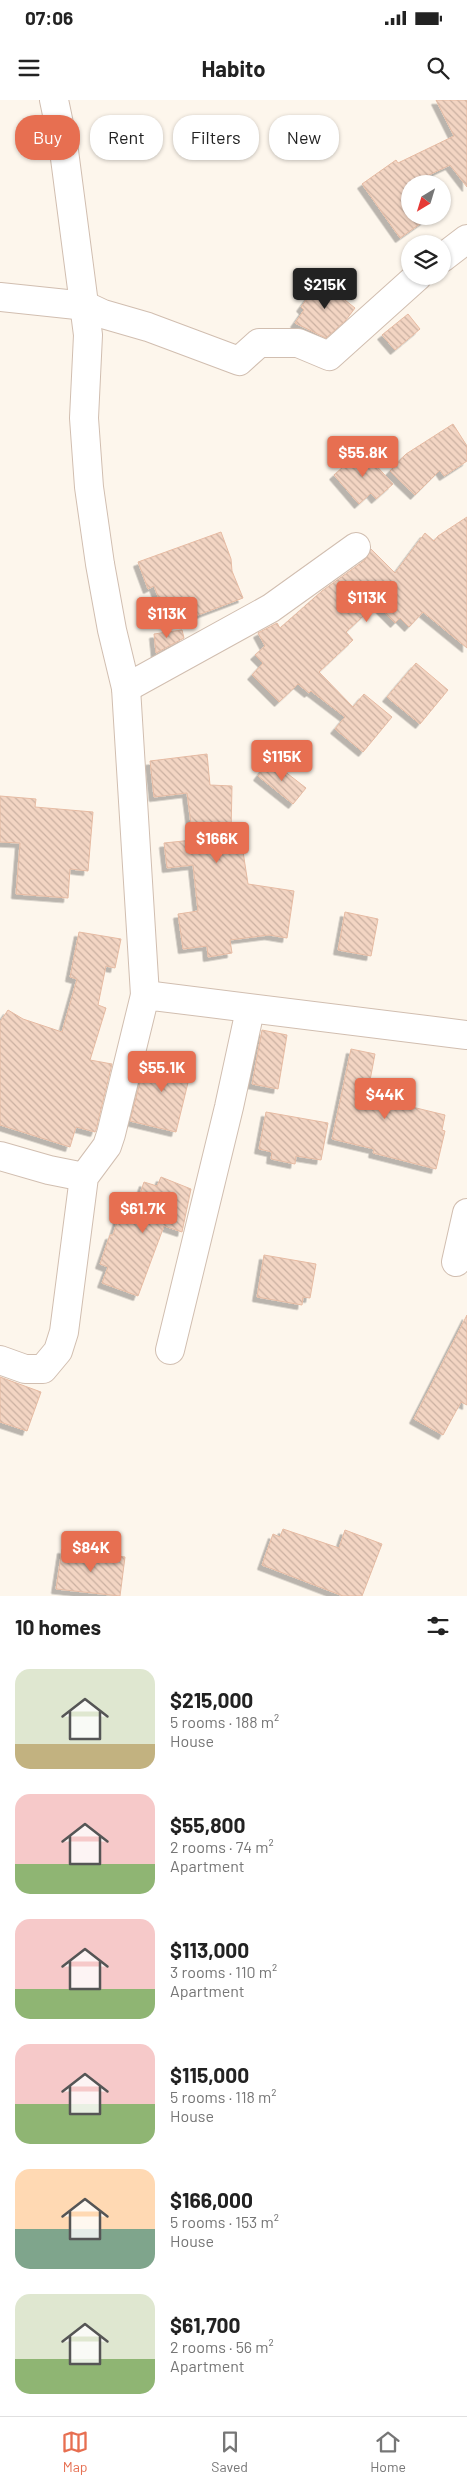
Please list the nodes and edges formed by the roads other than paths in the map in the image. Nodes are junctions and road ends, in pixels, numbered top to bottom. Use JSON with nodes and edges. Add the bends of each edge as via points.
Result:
{"nodes":[{"id":1,"x":54,"y":100,"type":"edge"},
{"id":2,"x":467,"y":239,"type":"edge"},
{"id":3,"x":451,"y":251,"type":"edge"},
{"id":4,"x":408,"y":285,"type":"edge"},
{"id":5,"x":0,"y":296,"type":"edge"},
{"id":6,"x":86,"y":306,"type":"junction"},
{"id":7,"x":356,"y":547,"type":"dead end"},
{"id":8,"x":126,"y":688,"type":"junction"},
{"id":9,"x":145,"y":995,"type":"junction"},
{"id":10,"x":250,"y":1010,"type":"junction"},
{"id":11,"x":467,"y":1035,"type":"edge"},
{"id":12,"x":0,"y":1156,"type":"edge"},
{"id":13,"x":84,"y":1176,"type":"junction"},
{"id":14,"x":467,"y":1213,"type":"edge"},
{"id":15,"x":456,"y":1262,"type":"dead end"},
{"id":16,"x":170,"y":1350,"type":"dead end"},
{"id":17,"x":0,"y":1360,"type":"edge"}],
"edges":[{"from":1,"to":6,"type":"street"},
{"from":2,"to":3,"type":"street"},
{"from":4,"to":6,"type":"street","via":[[329,356],[298,343],[276,342],[259,343],[239,361]]},
{"from":5,"to":6,"type":"street"},
{"from":6,"to":8,"type":"street","via":[[88,335],[84,418],[89,487],[105,592]]},
{"from":7,"to":8,"type":"street","via":[[271,608]]},
{"from":8,"to":9,"type":"street"},
{"from":9,"to":10,"type":"street"},
{"from":9,"to":13,"type":"street","via":[[107,1146]]},
{"from":10,"to":11,"type":"street"},
{"from":10,"to":16,"type":"street","via":[[230,1107]]},
{"from":12,"to":13,"type":"street"},
{"from":13,"to":17,"type":"street","via":[[64,1332],[58,1351],[43,1369],[25,1369]]},
{"from":14,"to":15,"type":"street"}]}
